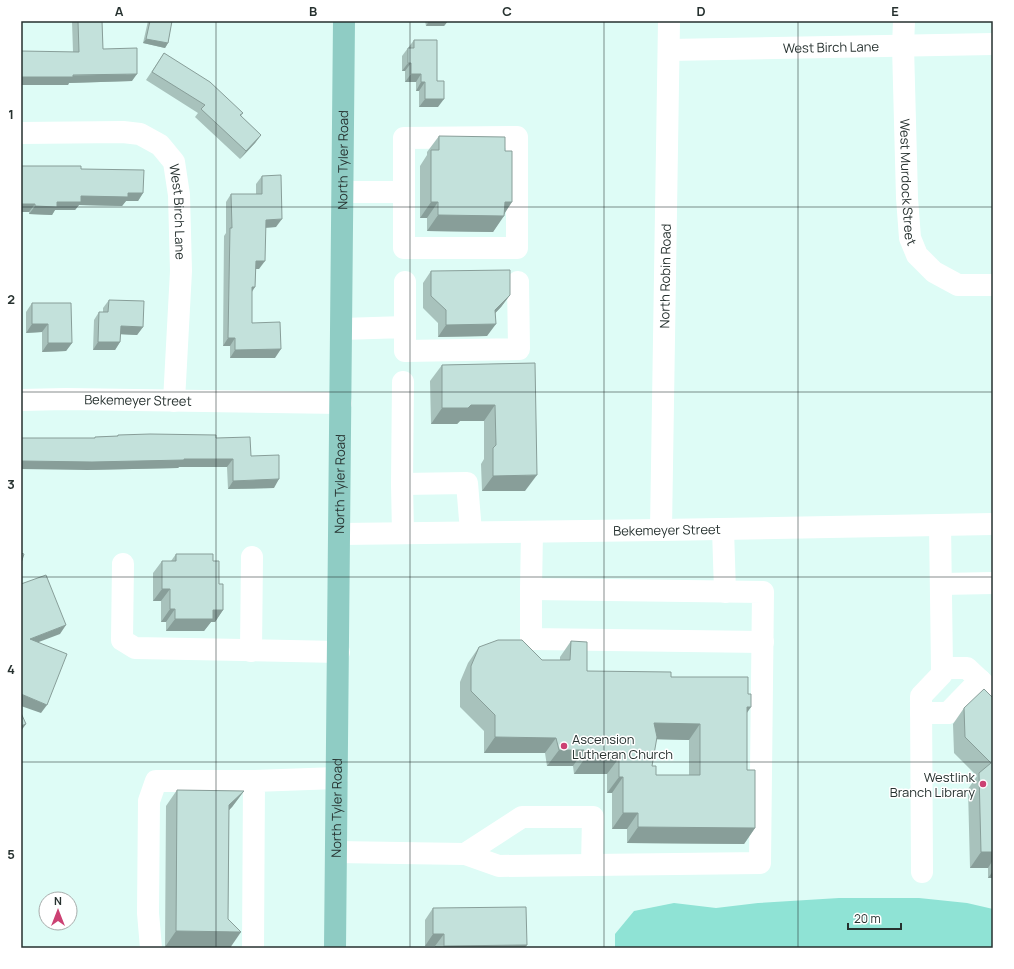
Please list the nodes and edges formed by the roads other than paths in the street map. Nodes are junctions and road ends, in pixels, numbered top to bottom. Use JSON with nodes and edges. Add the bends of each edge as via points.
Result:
{"nodes":[{"id":1,"x":344,"y":21,"type":"edge"},
{"id":2,"x":669,"y":21,"type":"edge"},
{"id":3,"x":904,"y":21,"type":"edge"},
{"id":4,"x":993,"y":44,"type":"edge"},
{"id":5,"x":903,"y":46,"type":"junction"},
{"id":6,"x":669,"y":50,"type":"junction"},
{"id":7,"x":21,"y":133,"type":"edge"},
{"id":8,"x":343,"y":192,"type":"junction"},
{"id":9,"x":404,"y":192,"type":"junction"},
{"id":10,"x":405,"y":282,"type":"dead end"},
{"id":11,"x":518,"y":282,"type":"dead end"},
{"id":12,"x":993,"y":285,"type":"edge"},
{"id":13,"x":405,"y":327,"type":"junction"},
{"id":14,"x":342,"y":329,"type":"junction"},
{"id":15,"x":403,"y":382,"type":"dead end"},
{"id":16,"x":21,"y":400,"type":"edge"},
{"id":17,"x":174,"y":401,"type":"junction"},
{"id":18,"x":341,"y":403,"type":"junction"},
{"id":19,"x":402,"y":484,"type":"junction"},
{"id":20,"x":993,"y":524,"type":"edge"},
{"id":21,"x":940,"y":525,"type":"junction"},
{"id":22,"x":724,"y":529,"type":"junction"},
{"id":23,"x":661,"y":530,"type":"junction"},
{"id":24,"x":471,"y":532,"type":"junction"},
{"id":25,"x":532,"y":532,"type":"junction"},
{"id":26,"x":403,"y":533,"type":"junction"},
{"id":27,"x":340,"y":534,"type":"junction"},
{"id":28,"x":252,"y":557,"type":"dead end"},
{"id":29,"x":123,"y":564,"type":"dead end"},
{"id":30,"x":941,"y":584,"type":"junction"},
{"id":31,"x":993,"y":584,"type":"edge"},
{"id":32,"x":532,"y":590,"type":"junction"},
{"id":33,"x":725,"y":592,"type":"junction"},
{"id":34,"x":763,"y":642,"type":"junction"},
{"id":35,"x":251,"y":651,"type":"junction"},
{"id":36,"x":339,"y":652,"type":"junction"},
{"id":37,"x":942,"y":668,"type":"junction"},
{"id":38,"x":986,"y":683,"type":"edge"},
{"id":39,"x":921,"y":713,"type":"junction"},
{"id":40,"x":337,"y":778,"type":"junction"},
{"id":41,"x":254,"y":780,"type":"junction"},
{"id":42,"x":336,"y":852,"type":"junction"},
{"id":43,"x":465,"y":854,"type":"junction"},
{"id":44,"x":592,"y":865,"type":"junction"},
{"id":45,"x":922,"y":872,"type":"dead end"},
{"id":46,"x":151,"y":948,"type":"edge"},
{"id":47,"x":253,"y":948,"type":"edge"},
{"id":48,"x":335,"y":948,"type":"edge"}],
"edges":[{"from":1,"to":8,"type":"main road","name":"North Tyler Road"},
{"from":2,"to":6,"type":"street","name":"North Robin Road"},
{"from":3,"to":5,"type":"street","name":"West Murdock Street"},
{"from":4,"to":5,"type":"street","name":"West Birch Lane"},
{"from":5,"to":6,"type":"street","name":"West Birch Lane"},
{"from":5,"to":12,"type":"street","name":"West Murdock Street","via":[[910,238],[917,255],[934,272],[958,284]]},
{"from":6,"to":23,"type":"street","name":"North Robin Road"},
{"from":7,"to":17,"type":"street","name":"West Birch Lane","via":[[140,134],[160,145],[174,162],[180,195],[181,271]]},
{"from":8,"to":9,"type":"street"},
{"from":8,"to":14,"type":"main road","name":"North Tyler Road"},
{"from":9,"to":9,"type":"street","via":[[404,138],[517,137],[517,248],[404,248]]},
{"from":10,"to":13,"type":"street"},
{"from":11,"to":13,"type":"street","via":[[519,349],[405,351]]},
{"from":13,"to":14,"type":"street"},
{"from":14,"to":18,"type":"main road","name":"North Tyler Road"},
{"from":15,"to":19,"type":"street"},
{"from":16,"to":17,"type":"street","name":"Bekemeyer Street"},
{"from":17,"to":18,"type":"street","name":"Bekemeyer Street"},
{"from":18,"to":27,"type":"main road","name":"North Tyler Road"},
{"from":19,"to":24,"type":"street","via":[[467,483]]},
{"from":19,"to":26,"type":"street"},
{"from":20,"to":21,"type":"street","name":"Bekemeyer Street"},
{"from":21,"to":22,"type":"street","name":"Bekemeyer Street"},
{"from":21,"to":30,"type":"street"},
{"from":22,"to":23,"type":"street","name":"Bekemeyer Street"},
{"from":22,"to":33,"type":"street"},
{"from":23,"to":25,"type":"street","name":"Bekemeyer Street"},
{"from":24,"to":25,"type":"street","name":"Bekemeyer Street"},
{"from":24,"to":26,"type":"street","name":"Bekemeyer Street"},
{"from":25,"to":32,"type":"street"},
{"from":26,"to":27,"type":"street","name":"Bekemeyer Street"},
{"from":27,"to":36,"type":"main road","name":"North Tyler Road"},
{"from":28,"to":35,"type":"street"},
{"from":29,"to":35,"type":"street","via":[[122,640],[135,648]]},
{"from":30,"to":31,"type":"street"},
{"from":30,"to":37,"type":"street"},
{"from":32,"to":33,"type":"street"},
{"from":32,"to":34,"type":"street","via":[[530,639]]},
{"from":33,"to":34,"type":"street","via":[[764,592]]},
{"from":34,"to":44,"type":"street","via":[[760,863]]},
{"from":35,"to":36,"type":"street"},
{"from":36,"to":40,"type":"main road","name":"North Tyler Road"},
{"from":37,"to":38,"type":"street","via":[[967,668]]},
{"from":37,"to":39,"type":"street","via":[[942,674],[921,696]]},
{"from":38,"to":39,"type":"street","via":[[948,713]]},
{"from":39,"to":45,"type":"street"},
{"from":40,"to":41,"type":"street"},
{"from":40,"to":42,"type":"main road","name":"North Tyler Road"},
{"from":41,"to":46,"type":"street","via":[[156,780],[149,801],[148,913]]},
{"from":41,"to":47,"type":"street"},
{"from":42,"to":43,"type":"street"},
{"from":42,"to":48,"type":"main road","name":"North Tyler Road"},
{"from":43,"to":44,"type":"street","via":[[499,866]]},
{"from":43,"to":44,"type":"street","via":[[522,817],[592,817]]}]}
